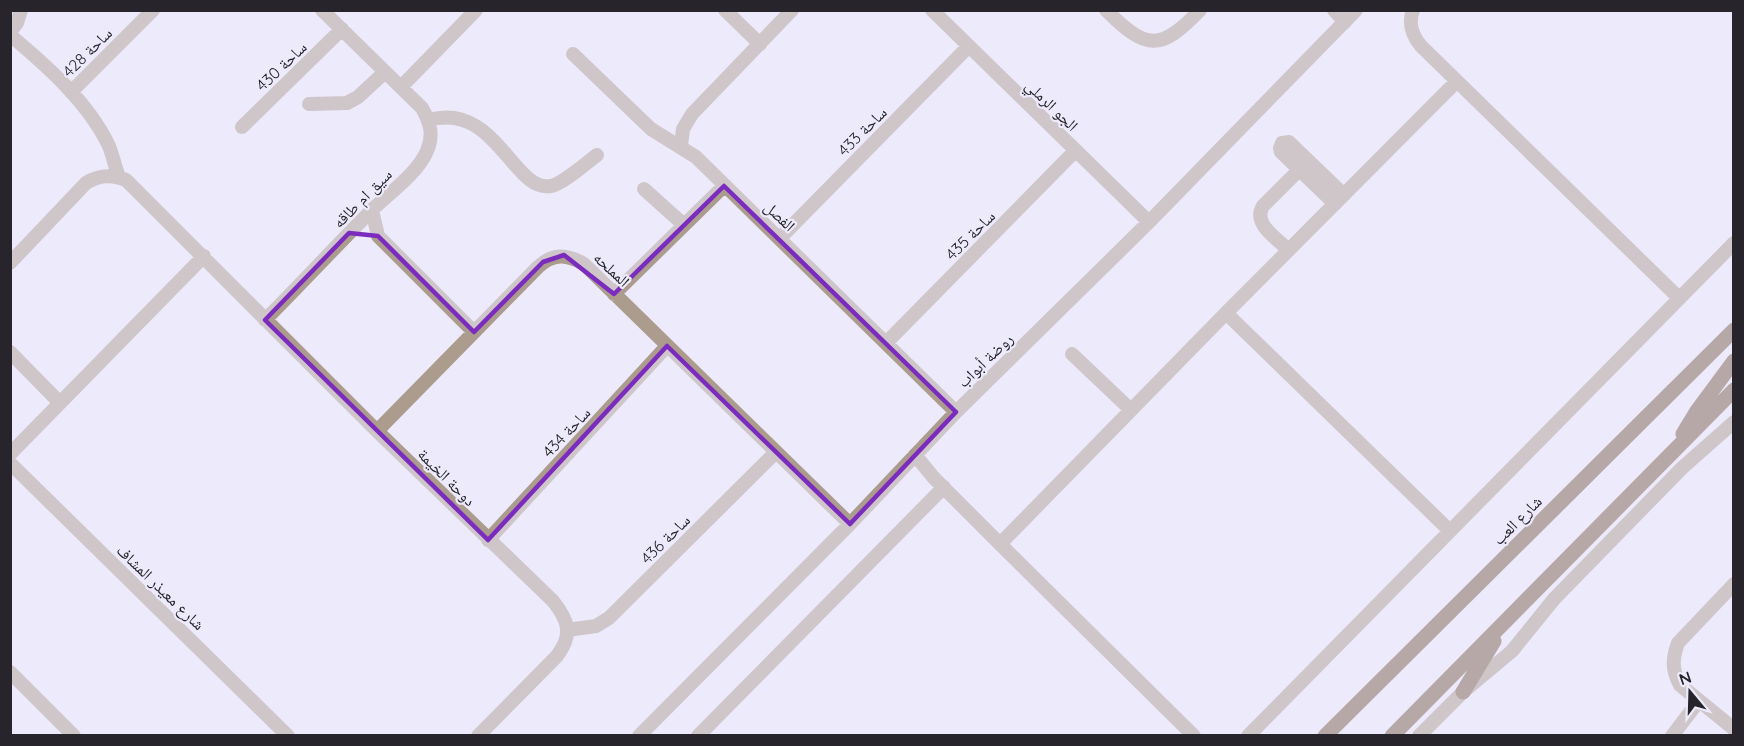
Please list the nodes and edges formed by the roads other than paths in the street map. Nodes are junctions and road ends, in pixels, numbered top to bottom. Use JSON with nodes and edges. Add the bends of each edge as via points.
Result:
{"nodes":[{"id":1,"x":19,"y":10,"type":"edge"},
{"id":2,"x":153,"y":10,"type":"edge"},
{"id":3,"x":322,"y":10,"type":"edge"},
{"id":4,"x":476,"y":10,"type":"edge"},
{"id":5,"x":725,"y":10,"type":"edge"},
{"id":6,"x":792,"y":10,"type":"edge"},
{"id":7,"x":932,"y":10,"type":"edge"},
{"id":8,"x":1106,"y":10,"type":"edge"},
{"id":9,"x":1200,"y":10,"type":"edge"},
{"id":10,"x":1334,"y":10,"type":"edge"},
{"id":11,"x":1356,"y":10,"type":"edge"},
{"id":12,"x":1413,"y":10,"type":"edge"},
{"id":13,"x":10,"y":18,"type":"edge"},
{"id":14,"x":1345,"y":21,"type":"junction"},
{"id":15,"x":342,"y":29,"type":"junction"},
{"id":16,"x":10,"y":34,"type":"edge"},
{"id":17,"x":760,"y":44,"type":"junction"},
{"id":18,"x":969,"y":46,"type":"junction"},
{"id":19,"x":573,"y":54,"type":"dead end"},
{"id":20,"x":385,"y":72,"type":"junction"},
{"id":21,"x":1457,"y":81,"type":"junction"},
{"id":22,"x":401,"y":87,"type":"junction"},
{"id":23,"x":70,"y":92,"type":"junction"},
{"id":24,"x":309,"y":104,"type":"dead end"},
{"id":25,"x":429,"y":120,"type":"junction"},
{"id":26,"x":242,"y":127,"type":"dead end"},
{"id":27,"x":681,"y":146,"type":"junction"},
{"id":28,"x":1076,"y":151,"type":"junction"},
{"id":29,"x":597,"y":155,"type":"dead end"},
{"id":30,"x":1299,"y":170,"type":"junction"},
{"id":31,"x":119,"y":177,"type":"junction"},
{"id":32,"x":724,"y":186,"type":"junction"},
{"id":33,"x":644,"y":189,"type":"dead end"},
{"id":34,"x":1339,"y":199,"type":"junction"},
{"id":35,"x":372,"y":210,"type":"junction"},
{"id":36,"x":1149,"y":222,"type":"junction"},
{"id":37,"x":684,"y":225,"type":"junction"},
{"id":38,"x":349,"y":233,"type":"junction"},
{"id":39,"x":378,"y":236,"type":"junction"},
{"id":40,"x":780,"y":238,"type":"junction"},
{"id":41,"x":1734,"y":243,"type":"edge"},
{"id":42,"x":1288,"y":250,"type":"junction"},
{"id":43,"x":204,"y":256,"type":"junction"},
{"id":44,"x":10,"y":263,"type":"edge"},
{"id":45,"x":614,"y":294,"type":"junction"},
{"id":46,"x":1679,"y":298,"type":"junction"},
{"id":47,"x":1226,"y":313,"type":"junction"},
{"id":48,"x":265,"y":320,"type":"junction"},
{"id":49,"x":1734,"y":330,"type":"edge"},
{"id":50,"x":474,"y":332,"type":"junction"},
{"id":51,"x":887,"y":342,"type":"junction"},
{"id":52,"x":667,"y":346,"type":"junction"},
{"id":53,"x":10,"y":352,"type":"edge"},
{"id":54,"x":1072,"y":354,"type":"dead end"},
{"id":55,"x":1734,"y":361,"type":"edge"},
{"id":56,"x":1734,"y":390,"type":"edge"},
{"id":57,"x":60,"y":403,"type":"junction"},
{"id":58,"x":1131,"y":410,"type":"junction"},
{"id":59,"x":956,"y":412,"type":"junction"},
{"id":60,"x":1734,"y":422,"type":"edge"},
{"id":61,"x":377,"y":431,"type":"junction"},
{"id":62,"x":776,"y":453,"type":"junction"},
{"id":63,"x":10,"y":454,"type":"edge"},
{"id":64,"x":1671,"y":454,"type":"junction"},
{"id":65,"x":915,"y":455,"type":"junction"},
{"id":66,"x":10,"y":463,"type":"edge"},
{"id":67,"x":944,"y":488,"type":"junction"},
{"id":68,"x":850,"y":524,"type":"junction"},
{"id":69,"x":1450,"y":531,"type":"junction"},
{"id":70,"x":488,"y":540,"type":"junction"},
{"id":71,"x":1000,"y":544,"type":"junction"},
{"id":72,"x":1734,"y":584,"type":"edge"},
{"id":73,"x":1509,"y":618,"type":"junction"},
{"id":74,"x":567,"y":630,"type":"junction"},
{"id":75,"x":10,"y":672,"type":"edge"},
{"id":76,"x":1462,"y":692,"type":"junction"},
{"id":77,"x":1698,"y":702,"type":"junction"},
{"id":78,"x":1734,"y":729,"type":"edge"},
{"id":79,"x":484,"y":734,"type":"edge"},
{"id":80,"x":74,"y":735,"type":"edge"},
{"id":81,"x":288,"y":735,"type":"edge"},
{"id":82,"x":639,"y":735,"type":"edge"},
{"id":83,"x":698,"y":735,"type":"edge"},
{"id":84,"x":1194,"y":735,"type":"edge"},
{"id":85,"x":1248,"y":735,"type":"edge"},
{"id":86,"x":1325,"y":735,"type":"edge"},
{"id":87,"x":1392,"y":735,"type":"edge"},
{"id":88,"x":1419,"y":735,"type":"edge"},
{"id":89,"x":1672,"y":735,"type":"edge"}],
"edges":[{"from":1,"to":13,"type":"street"},
{"from":1,"to":16,"type":"street"},
{"from":2,"to":23,"type":"street","name":"ساحة 428"},
{"from":3,"to":15,"type":"street"},
{"from":4,"to":22,"type":"street"},
{"from":5,"to":17,"type":"street"},
{"from":6,"to":17,"type":"street"},
{"from":7,"to":18,"type":"street","name":"الجو الرملي"},
{"from":8,"to":9,"type":"street","via":[[1133,36],[1154,41],[1174,35]]},
{"from":10,"to":14,"type":"street"},
{"from":11,"to":14,"type":"street","name":"روضة أبواب"},
{"from":12,"to":21,"type":"street","via":[[1410,23],[1415,39]]},
{"from":14,"to":36,"type":"street","name":"روضة أبواب"},
{"from":15,"to":20,"type":"street"},
{"from":15,"to":26,"type":"street","name":"ساحة 430"},
{"from":16,"to":23,"type":"street"},
{"from":17,"to":27,"type":"street","via":[[692,114],[683,129]]},
{"from":18,"to":28,"type":"street","name":"الجو الرملي"},
{"from":18,"to":40,"type":"street","name":"ساحة 433"},
{"from":19,"to":27,"type":"street","name":"الفصل","via":[[651,129]]},
{"from":20,"to":22,"type":"street"},
{"from":20,"to":24,"type":"street","via":[[347,103]]},
{"from":21,"to":34,"type":"street"},
{"from":21,"to":46,"type":"street"},
{"from":22,"to":25,"type":"street"},
{"from":23,"to":31,"type":"street","via":[[104,138]]},
{"from":25,"to":29,"type":"street","via":[[451,116],[474,124],[529,179],[543,186],[558,184]]},
{"from":25,"to":35,"type":"street","name":"سيق ام طاقه","via":[[430,141],[422,161]]},
{"from":27,"to":32,"type":"street","name":"الفصل"},
{"from":28,"to":36,"type":"street","name":"الجو الرملي"},
{"from":28,"to":51,"type":"street","name":"ساحة 435"},
{"from":30,"to":34,"type":"street"},
{"from":30,"to":34,"type":"street","via":[[1281,152],[1282,143],[1289,142]]},
{"from":30,"to":42,"type":"street","via":[[1260,212],[1262,223]]},
{"from":31,"to":43,"type":"street","name":"دوحة الخيمة"},
{"from":31,"to":44,"type":"street","via":[[102,176],[86,183]]},
{"from":32,"to":37,"type":"street"},
{"from":32,"to":40,"type":"street","name":"الفصل"},
{"from":33,"to":37,"type":"street"},
{"from":34,"to":42,"type":"street"},
{"from":35,"to":38,"type":"street","name":"سيق ام طاقه"},
{"from":35,"to":39,"type":"street"},
{"from":36,"to":59,"type":"street","name":"روضة أبواب"},
{"from":37,"to":45,"type":"street"},
{"from":38,"to":39,"type":"street"},
{"from":38,"to":48,"type":"street","name":"سيق ام طاقه"},
{"from":39,"to":50,"type":"street"},
{"from":40,"to":51,"type":"street","name":"الفصل"},
{"from":41,"to":46,"type":"street"},
{"from":42,"to":47,"type":"street"},
{"from":43,"to":48,"type":"street","name":"دوحة الخيمة"},
{"from":43,"to":57,"type":"street"},
{"from":45,"to":50,"type":"street","name":"المملحه","via":[[584,264],[564,255],[556,256],[538,267]]},
{"from":45,"to":52,"type":"street","name":"المملحه"},
{"from":46,"to":69,"type":"street"},
{"from":47,"to":58,"type":"street"},
{"from":47,"to":69,"type":"street"},
{"from":48,"to":61,"type":"street","name":"دوحة الخيمة"},
{"from":49,"to":86,"type":"main road","name":"شارع العب"},
{"from":50,"to":61,"type":"street","name":"المملحه"},
{"from":51,"to":59,"type":"street","name":"الفصل"},
{"from":52,"to":62,"type":"street","name":"المملحه"},
{"from":52,"to":70,"type":"street","name":"ساحة 434"},
{"from":53,"to":57,"type":"street"},
{"from":54,"to":58,"type":"street"},
{"from":55,"to":64,"type":"main road","via":[[1696,411]]},
{"from":56,"to":64,"type":"main road"},
{"from":57,"to":63,"type":"street"},
{"from":58,"to":71,"type":"street"},
{"from":59,"to":65,"type":"street","name":"روضة أبواب"},
{"from":60,"to":76,"type":"street","via":[[1682,468],[1562,592],[1512,651]]},
{"from":61,"to":70,"type":"street","name":"دوحة الخيمة"},
{"from":62,"to":68,"type":"street","name":"المملحه"},
{"from":62,"to":74,"type":"street","name":"ساحة 436","via":[[609,618],[596,627]]},
{"from":64,"to":73,"type":"main road"},
{"from":65,"to":67,"type":"street"},
{"from":65,"to":68,"type":"street","name":"روضة أبواب"},
{"from":66,"to":81,"type":"street","name":"شارع معيذر المشاف"},
{"from":67,"to":71,"type":"street"},
{"from":67,"to":83,"type":"street"},
{"from":68,"to":82,"type":"street","name":"روضة أبواب"},
{"from":69,"to":85,"type":"street"},
{"from":70,"to":74,"type":"street","name":"دوحة الخيمة","via":[[553,601]]},
{"from":71,"to":84,"type":"street"},
{"from":72,"to":77,"type":"street","via":[[1685,634],[1674,653],[1675,675]]},
{"from":73,"to":76,"type":"main road"},
{"from":73,"to":87,"type":"main road"},
{"from":74,"to":79,"type":"street","via":[[565,646]]},
{"from":75,"to":80,"type":"street"},
{"from":76,"to":88,"type":"street"},
{"from":77,"to":78,"type":"street"},
{"from":77,"to":89,"type":"street"}]}
